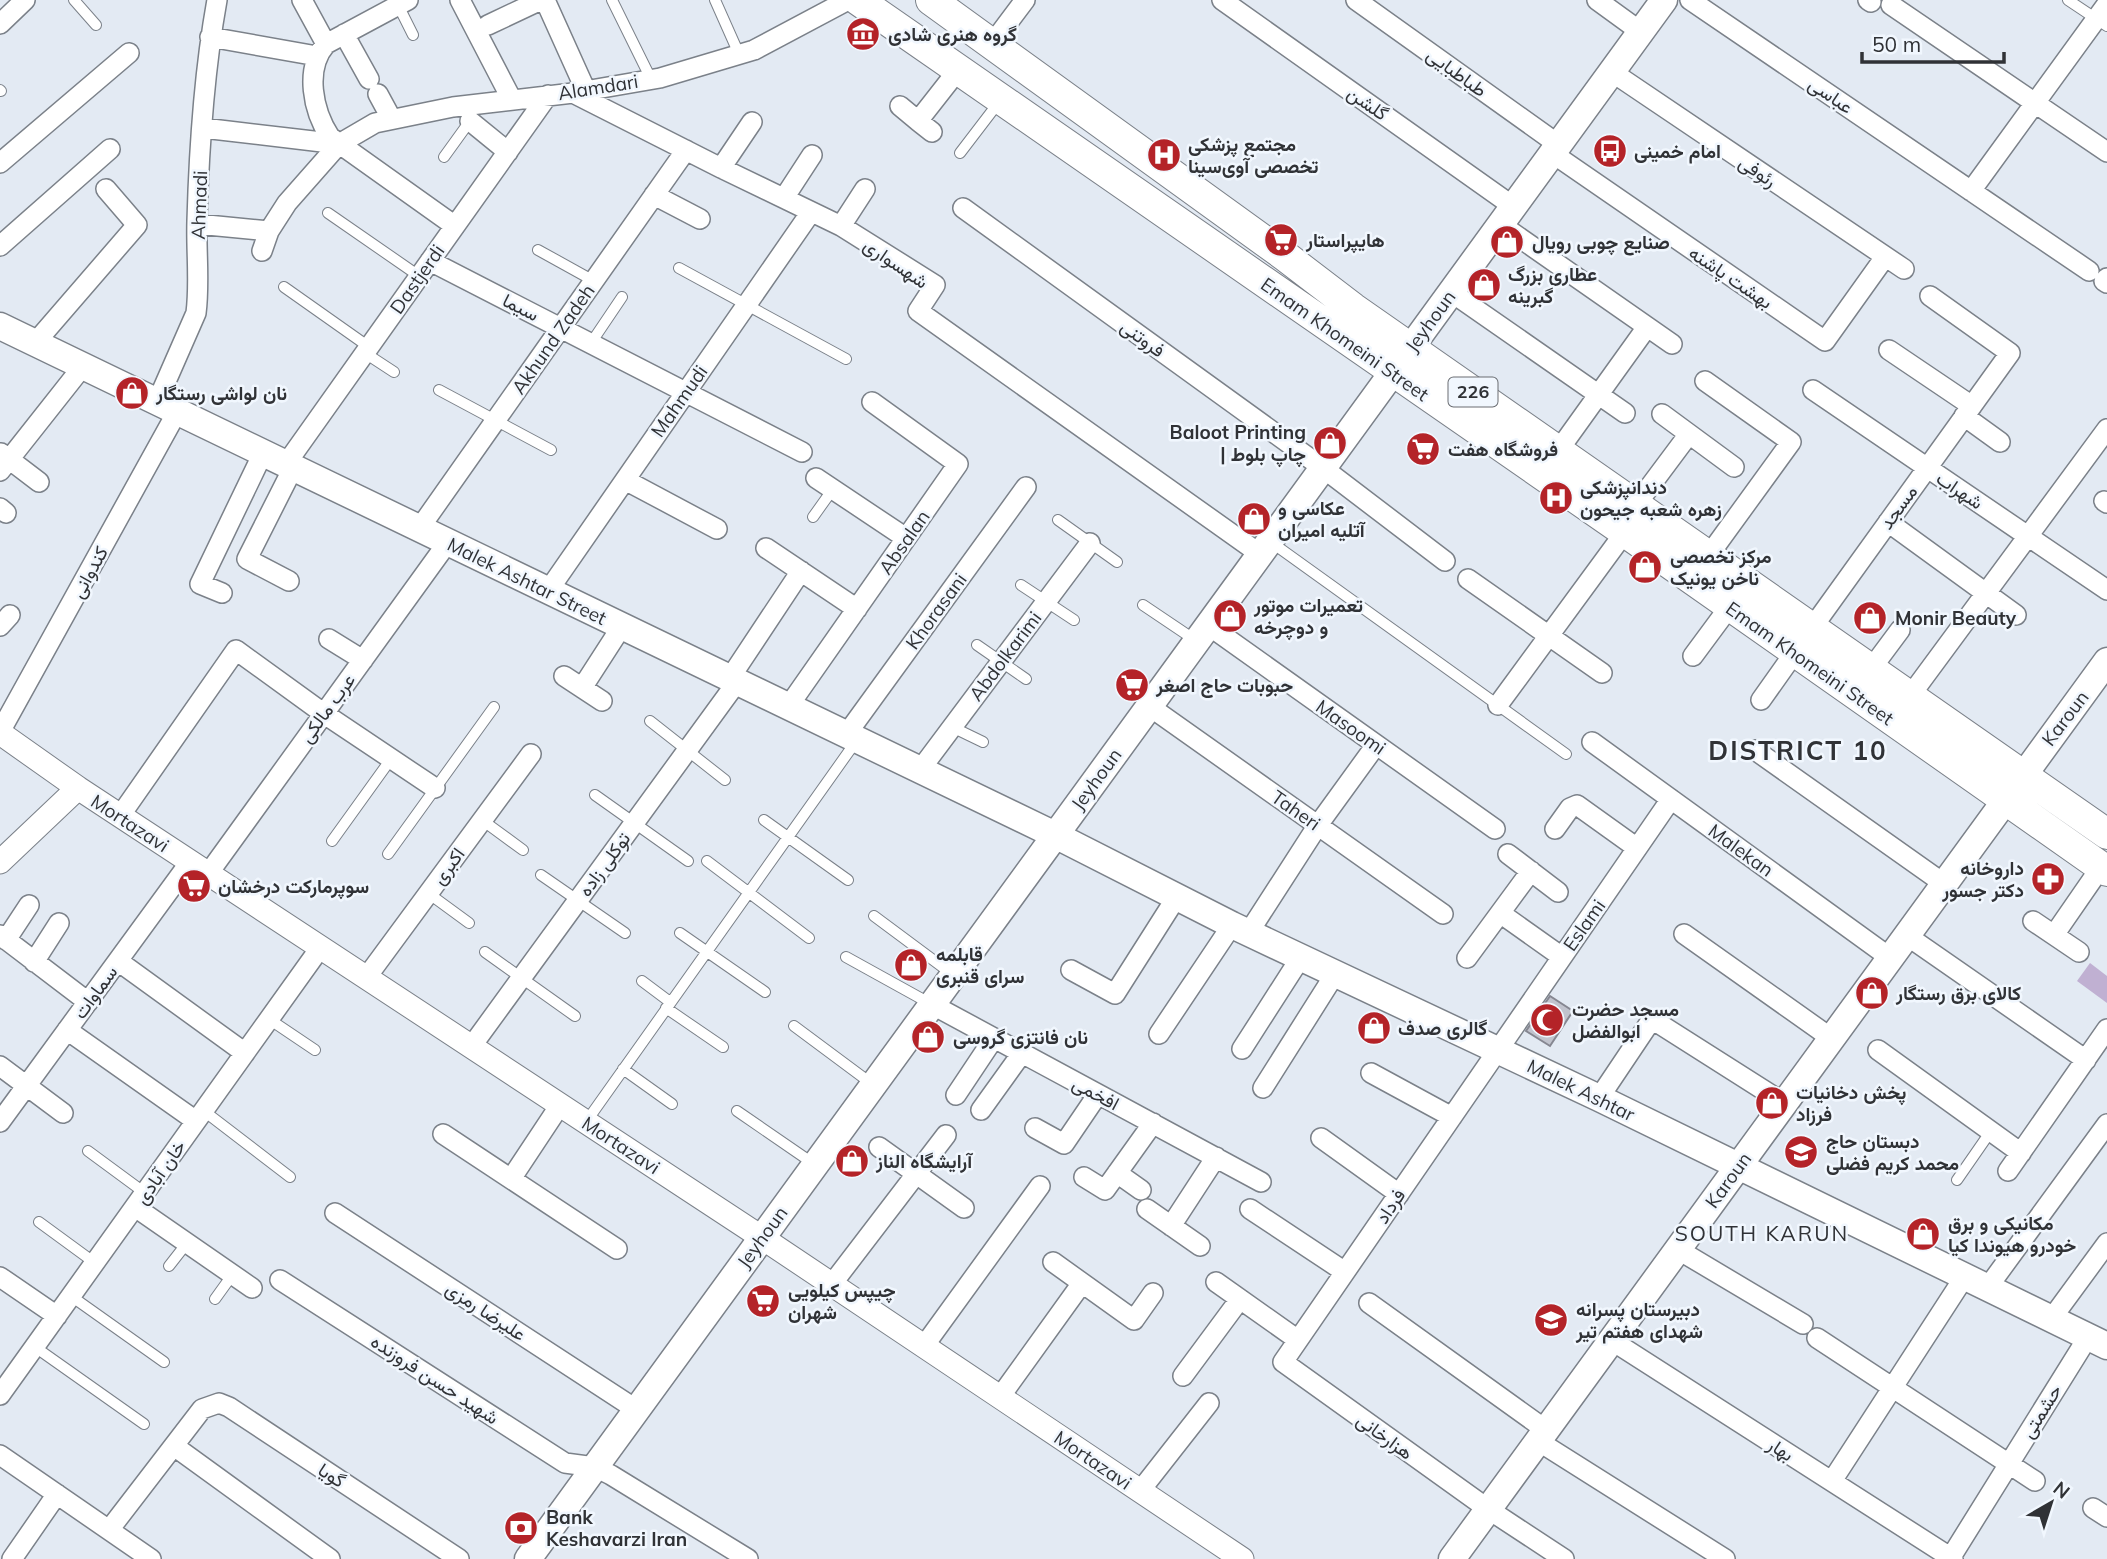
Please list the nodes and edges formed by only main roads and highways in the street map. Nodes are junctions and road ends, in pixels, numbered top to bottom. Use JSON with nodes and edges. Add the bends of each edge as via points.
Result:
{"nodes":[{"id":1,"x":858,"y":0,"type":"edge"},
{"id":2,"x":931,"y":0,"type":"edge"},
{"id":3,"x":1664,"y":0,"type":"edge"},
{"id":4,"x":1341,"y":298,"type":"junction"},
{"id":5,"x":1321,"y":323,"type":"junction"},
{"id":6,"x":0,"y":326,"type":"edge"},
{"id":7,"x":1410,"y":348,"type":"junction"},
{"id":8,"x":1392,"y":373,"type":"junction"},
{"id":9,"x":1803,"y":640,"type":"junction"},
{"id":10,"x":2105,"y":667,"type":"edge"},
{"id":11,"x":2022,"y":775,"type":"junction"},
{"id":12,"x":2004,"y":800,"type":"junction"},
{"id":13,"x":2107,"y":834,"type":"edge"},
{"id":14,"x":1055,"y":835,"type":"junction"},
{"id":15,"x":2104,"y":869,"type":"edge"},
{"id":16,"x":1737,"y":1167,"type":"junction"},
{"id":17,"x":2097,"y":1341,"type":"edge"},
{"id":18,"x":530,"y":1558,"type":"edge"},
{"id":19,"x":1452,"y":1559,"type":"edge"}],
"edges":[{"from":1,"to":5,"type":"main road","name":"Emam Khomeini Street","number":"226"},
{"from":2,"to":4,"type":"main road","name":"Emam Khomeini Street","number":"226"},
{"from":3,"to":7,"type":"main road","name":"Jeyhoun"},
{"from":4,"to":5,"type":"main road","via":[[1344,313],[1337,321]]},
{"from":4,"to":7,"type":"main road","name":"Emam Khomeini Street","number":"226"},
{"from":5,"to":8,"type":"main road","name":"Emam Khomeini Street","number":"226"},
{"from":6,"to":14,"type":"main road","name":"Malek Ashtar Street"},
{"from":7,"to":8,"type":"main road","name":"Jeyhoun"},
{"from":7,"to":9,"type":"main road","name":"Emam Khomeini Street","number":"226","via":[[1710,555]]},
{"from":8,"to":9,"type":"main road","name":"Emam Khomeini Street","number":"226","via":[[1730,606]]},
{"from":8,"to":14,"type":"main road","name":"Jeyhoun"},
{"from":9,"to":11,"type":"main road","name":"Emam Khomeini Street","number":"226","via":[[1871,669]]},
{"from":9,"to":12,"type":"main road","name":"Emam Khomeini Street","number":"226"},
{"from":10,"to":11,"type":"main road","name":"Karoun"},
{"from":11,"to":12,"type":"main road","name":"Karoun"},
{"from":11,"to":13,"type":"main road","name":"Emam Khomeini Street","number":"226"},
{"from":12,"to":15,"type":"main road","name":"Emam Khomeini Street","number":"226"},
{"from":12,"to":16,"type":"main road","name":"Karoun"},
{"from":14,"to":16,"type":"main road","name":"Malek Ashtar","via":[[1176,898]]},
{"from":14,"to":18,"type":"main road","name":"Jeyhoun"},
{"from":16,"to":17,"type":"main road","name":"Malek Ashtar"},
{"from":16,"to":19,"type":"main road","name":"Karoun"}]}
